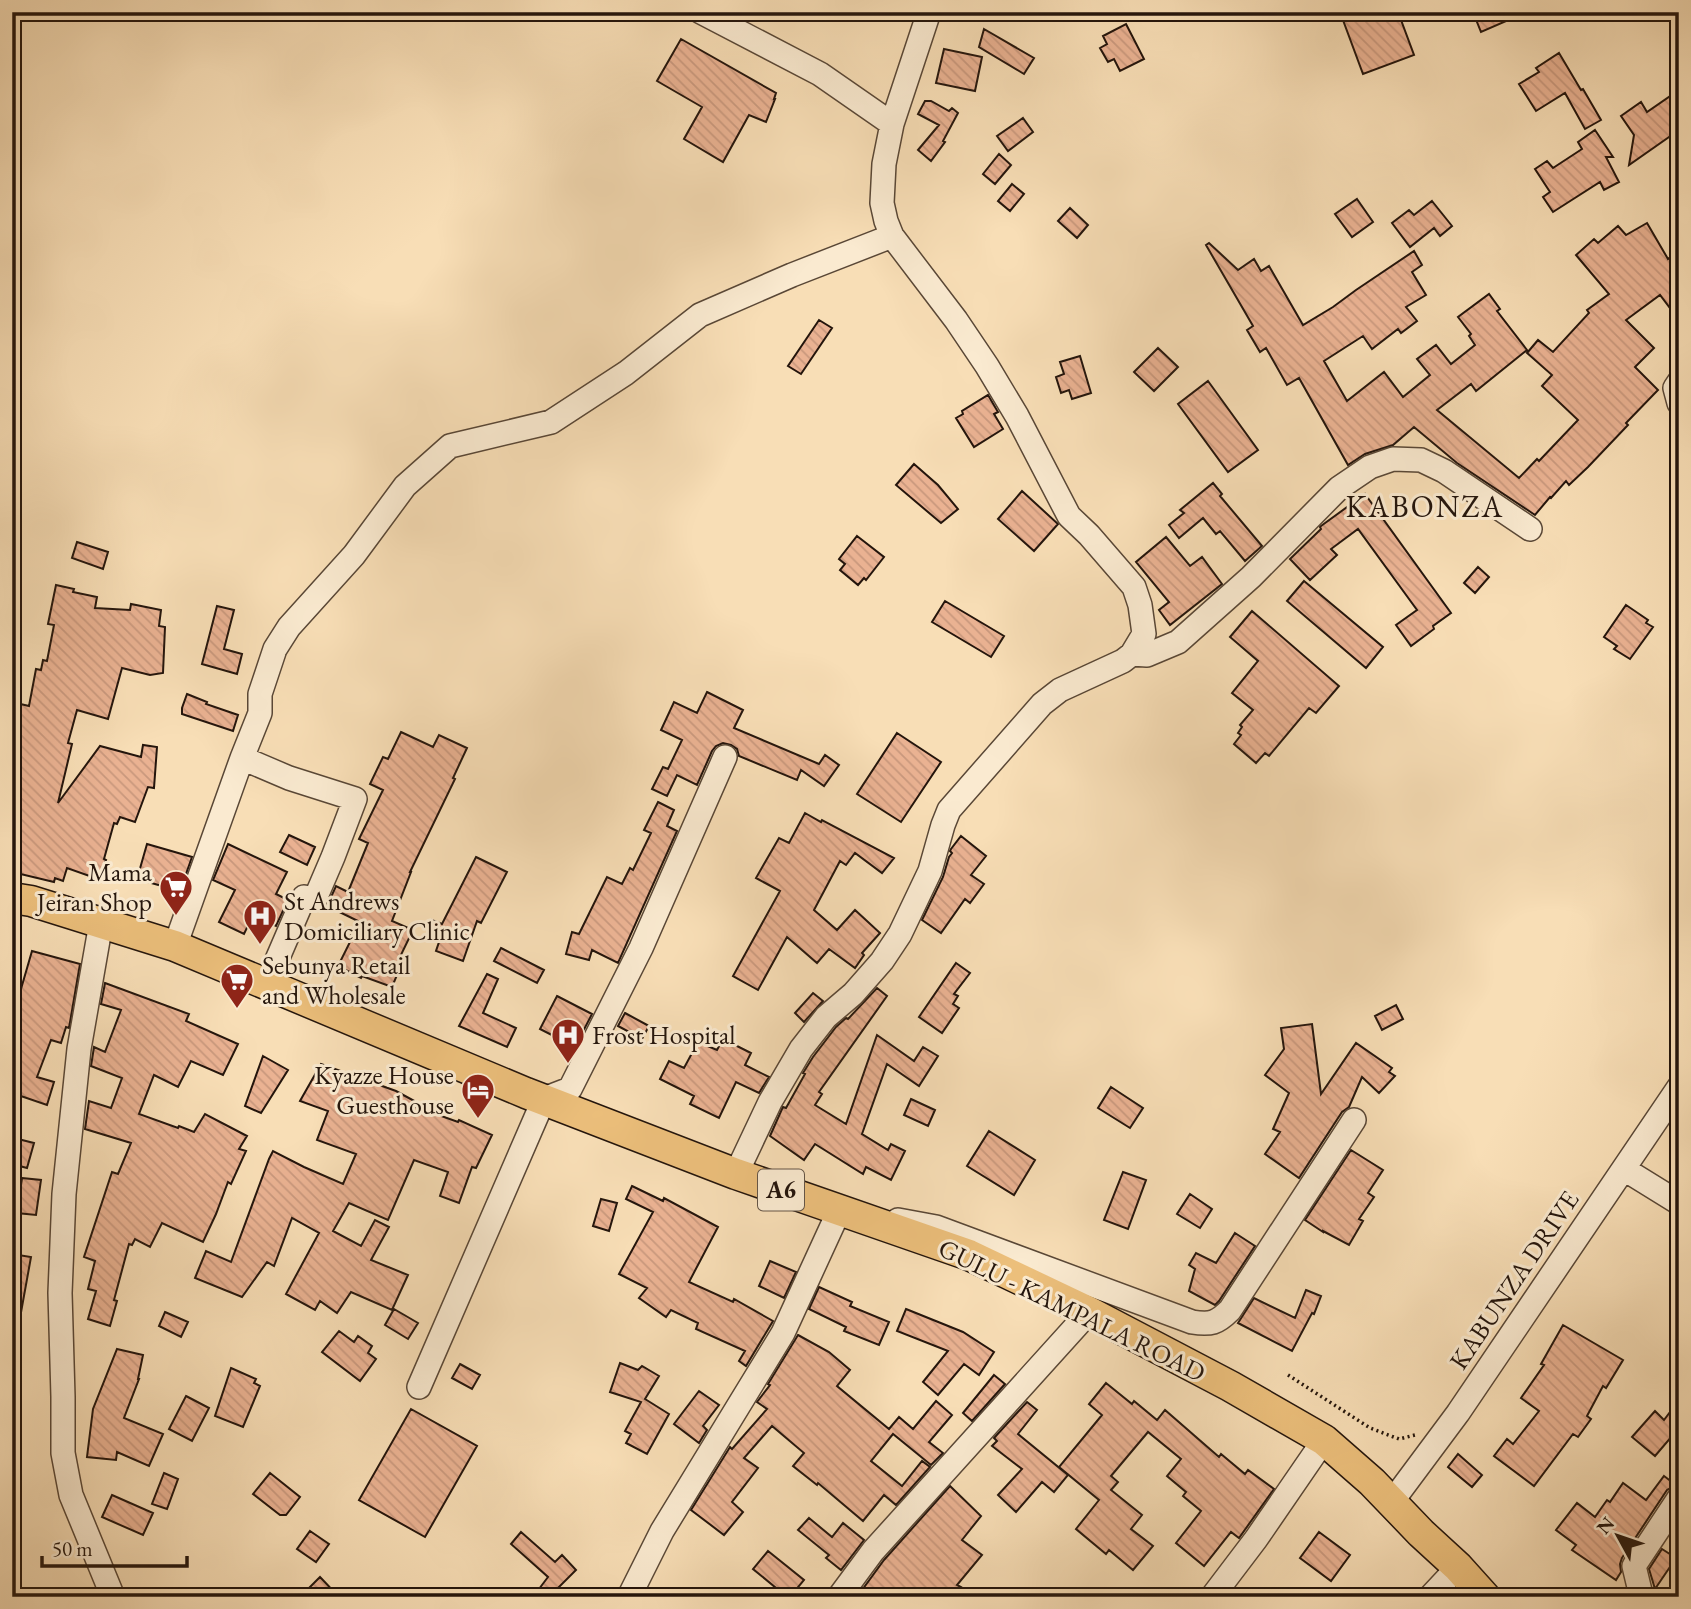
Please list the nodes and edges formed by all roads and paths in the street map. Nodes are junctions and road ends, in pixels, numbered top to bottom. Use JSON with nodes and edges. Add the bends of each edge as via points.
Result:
{"nodes":[{"id":1,"x":701,"y":12,"type":"edge"},
{"id":2,"x":929,"y":12,"type":"edge"},
{"id":3,"x":892,"y":124,"type":"junction"},
{"id":4,"x":892,"y":236,"type":"junction"},
{"id":5,"x":1679,"y":382,"type":"edge"},
{"id":6,"x":1679,"y":403,"type":"edge"},
{"id":7,"x":1530,"y":529,"type":"dead end"},
{"id":8,"x":1132,"y":654,"type":"junction"},
{"id":9,"x":725,"y":757,"type":"dead end"},
{"id":10,"x":242,"y":758,"type":"junction"},
{"id":11,"x":12,"y":898,"type":"edge"},
{"id":12,"x":101,"y":923,"type":"junction"},
{"id":13,"x":175,"y":946,"type":"junction"},
{"id":14,"x":267,"y":984,"type":"junction"},
{"id":15,"x":1679,"y":1087,"type":"edge"},
{"id":16,"x":544,"y":1099,"type":"junction"},
{"id":17,"x":1354,"y":1120,"type":"dead end"},
{"id":18,"x":1624,"y":1169,"type":"junction"},
{"id":19,"x":736,"y":1174,"type":"junction"},
{"id":20,"x":1679,"y":1203,"type":"edge"},
{"id":21,"x":851,"y":1215,"type":"junction"},
{"id":22,"x":1089,"y":1312,"type":"junction"},
{"id":23,"x":1288,"y":1375,"type":"dead end"},
{"id":24,"x":419,"y":1387,"type":"dead end"},
{"id":25,"x":1324,"y":1440,"type":"junction"},
{"id":26,"x":1436,"y":1442,"type":"junction"},
{"id":27,"x":1679,"y":1498,"type":"edge"},
{"id":28,"x":1391,"y":1503,"type":"junction"},
{"id":29,"x":1458,"y":1567,"type":"junction"},
{"id":30,"x":113,"y":1597,"type":"edge"},
{"id":31,"x":629,"y":1597,"type":"edge"},
{"id":32,"x":839,"y":1597,"type":"edge"},
{"id":33,"x":1212,"y":1597,"type":"edge"},
{"id":34,"x":1430,"y":1597,"type":"edge"},
{"id":35,"x":1485,"y":1597,"type":"edge"},
{"id":36,"x":1638,"y":1597,"type":"edge"}],
"edges":[{"from":1,"to":3,"type":"street","via":[[820,74]]},
{"from":2,"to":3,"type":"street"},
{"from":3,"to":4,"type":"street","via":[[882,203]]},
{"from":4,"to":8,"type":"street","via":[[987,366],[1069,516],[1134,587],[1144,634]]},
{"from":4,"to":10,"type":"street","via":[[700,315],[626,373],[551,422],[450,446],[405,486],[354,555],[289,627],[275,649],[260,694],[260,713]]},
{"from":5,"to":6,"type":"street","via":[[1675,388]]},
{"from":7,"to":8,"type":"street","via":[[1444,471],[1421,460],[1392,459],[1370,467],[1339,488],[1178,642],[1147,655]]},
{"from":8,"to":19,"type":"street","via":[[1042,704],[949,810],[930,871],[900,934],[875,970],[826,1017],[802,1049],[770,1102]]},
{"from":9,"to":16,"type":"street","via":[[641,948],[570,1089]]},
{"from":10,"to":13,"type":"street"},
{"from":10,"to":14,"type":"street","via":[[355,799],[315,899],[304,897]]},
{"from":11,"to":12,"type":"main road","name":"GULU - KAMPALA ROAD","number":"A6"},
{"from":12,"to":13,"type":"main road","name":"GULU - KAMPALA ROAD","number":"A6"},
{"from":12,"to":30,"type":"street","via":[[79,1049],[64,1194],[60,1293],[63,1452],[71,1495]]},
{"from":13,"to":14,"type":"main road","name":"GULU - KAMPALA ROAD","number":"A6"},
{"from":14,"to":16,"type":"main road","name":"GULU - KAMPALA ROAD","number":"A6"},
{"from":15,"to":18,"type":"street","name":"KABUNZA DRIVE"},
{"from":16,"to":19,"type":"main road","name":"GULU - KAMPALA ROAD","number":"A6"},
{"from":16,"to":24,"type":"street"},
{"from":17,"to":21,"type":"street","via":[[1230,1310],[1220,1320],[1206,1324],[936,1227]]},
{"from":18,"to":20,"type":"street"},
{"from":18,"to":26,"type":"street","name":"KABUNZA DRIVE"},
{"from":19,"to":21,"type":"main road","name":"GULU - KAMPALA ROAD","number":"A6"},
{"from":21,"to":22,"type":"main road","name":"GULU - KAMPALA ROAD","number":"A6","via":[[969,1255]]},
{"from":21,"to":31,"type":"street","via":[[662,1531]]},
{"from":22,"to":25,"type":"main road","name":"GULU - KAMPALA ROAD","number":"A6"},
{"from":22,"to":32,"type":"street","via":[[873,1551]]},
{"from":23,"to":26,"type":"path","via":[[1370,1428],[1399,1439],[1413,1435]]},
{"from":25,"to":28,"type":"main road","name":"GULU - KAMPALA ROAD","number":"A6"},
{"from":25,"to":33,"type":"street"},
{"from":26,"to":28,"type":"street","name":"KABUNZA DRIVE"},
{"from":27,"to":36,"type":"street","via":[[1634,1566]]},
{"from":28,"to":29,"type":"main road","name":"GULU - KAMPALA ROAD","number":"A6"},
{"from":29,"to":34,"type":"street"},
{"from":29,"to":35,"type":"main road","name":"GULU - KAMPALA ROAD","number":"A6"}]}
